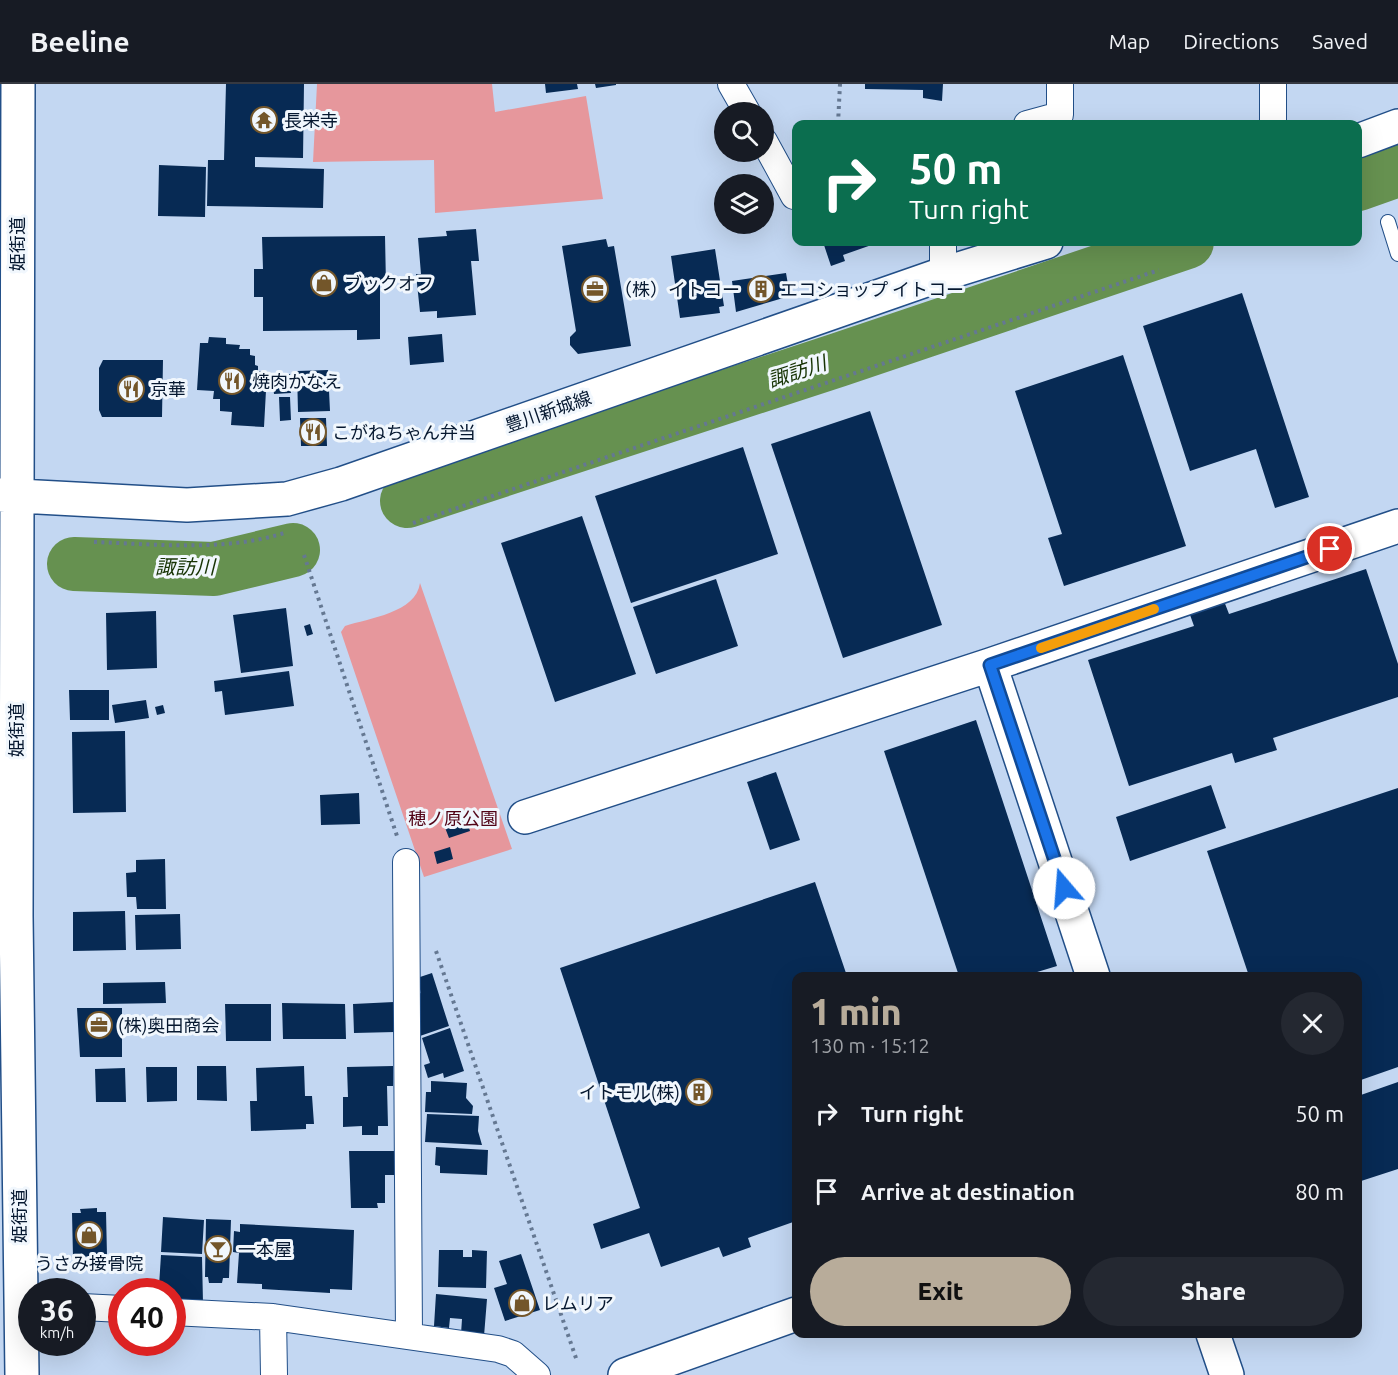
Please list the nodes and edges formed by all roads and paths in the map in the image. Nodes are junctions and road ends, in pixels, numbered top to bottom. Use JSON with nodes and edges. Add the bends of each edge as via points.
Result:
{"nodes":[{"id":1,"x":18,"y":84,"type":"edge"},
{"id":2,"x":732,"y":84,"type":"edge"},
{"id":3,"x":840,"y":84,"type":"edge"},
{"id":4,"x":1060,"y":84,"type":"edge"},
{"id":5,"x":1273,"y":84,"type":"edge"},
{"id":6,"x":742,"y":102,"type":"edge"},
{"id":7,"x":838,"y":120,"type":"edge"},
{"id":8,"x":1042,"y":120,"type":"edge"},
{"id":9,"x":1273,"y":120,"type":"edge"},
{"id":10,"x":1398,"y":126,"type":"edge"},
{"id":11,"x":1362,"y":140,"type":"edge"},
{"id":12,"x":774,"y":159,"type":"edge"},
{"id":13,"x":792,"y":192,"type":"edge"},
{"id":14,"x":1388,"y":222,"type":"dead end"},
{"id":15,"x":944,"y":246,"type":"edge"},
{"id":16,"x":1033,"y":246,"type":"edge"},
{"id":17,"x":1398,"y":254,"type":"edge"},
{"id":18,"x":1159,"y":270,"type":"dead end"},
{"id":19,"x":943,"y":274,"type":"junction"},
{"id":20,"x":8,"y":495,"type":"edge"},
{"id":21,"x":413,"y":523,"type":"dead end"},
{"id":22,"x":1398,"y":526,"type":"edge"},
{"id":23,"x":284,"y":533,"type":"dead end"},
{"id":24,"x":94,"y":542,"type":"dead end"},
{"id":25,"x":304,"y":555,"type":"dead end"},
{"id":26,"x":990,"y":665,"type":"junction"},
{"id":27,"x":525,"y":817,"type":"dead end"},
{"id":28,"x":406,"y":862,"type":"joint"},
{"id":29,"x":432,"y":940,"type":"dead end"},
{"id":30,"x":1092,"y":972,"type":"edge"},
{"id":31,"x":10,"y":1247,"type":"edge"},
{"id":32,"x":18,"y":1278,"type":"edge"},
{"id":33,"x":186,"y":1313,"type":"edge"},
{"id":34,"x":792,"y":1315,"type":"edge"},
{"id":35,"x":273,"y":1317,"type":"junction"},
{"id":36,"x":409,"y":1336,"type":"junction"},
{"id":37,"x":1214,"y":1338,"type":"edge"},
{"id":38,"x":23,"y":1356,"type":"edge"},
{"id":39,"x":577,"y":1361,"type":"dead end"},
{"id":40,"x":22,"y":1375,"type":"edge"},
{"id":41,"x":274,"y":1375,"type":"edge"},
{"id":42,"x":537,"y":1375,"type":"edge"},
{"id":43,"x":626,"y":1375,"type":"edge"},
{"id":44,"x":1227,"y":1375,"type":"edge"}],
"edges":[{"from":1,"to":20,"type":"main road","name":"姫街道"},
{"from":2,"to":6,"type":"street"},
{"from":3,"to":7,"type":"path"},
{"from":4,"to":8,"type":"street","via":[[1060,115]]},
{"from":5,"to":9,"type":"street"},
{"from":10,"to":11,"type":"main road"},
{"from":12,"to":13,"type":"street"},
{"from":14,"to":17,"type":"lane"},
{"from":15,"to":19,"type":"street"},
{"from":16,"to":19,"type":"main road","name":"豊川新城線"},
{"from":18,"to":21,"type":"path"},
{"from":19,"to":20,"type":"main road","name":"豊川新城線","via":[[341,484],[288,499],[187,505]]},
{"from":20,"to":31,"type":"main road","name":"姫街道"},
{"from":22,"to":26,"type":"main road"},
{"from":23,"to":24,"type":"path","via":[[197,546]]},
{"from":25,"to":28,"type":"path"},
{"from":26,"to":27,"type":"main road"},
{"from":26,"to":30,"type":"main road"},
{"from":28,"to":36,"type":"street"},
{"from":29,"to":39,"type":"path"},
{"from":31,"to":32,"type":"main road","name":"姫街道"},
{"from":33,"to":35,"type":"street"},
{"from":34,"to":43,"type":"main road"},
{"from":35,"to":36,"type":"street"},
{"from":35,"to":41,"type":"street"},
{"from":36,"to":42,"type":"street","via":[[498,1349],[513,1354]]},
{"from":37,"to":44,"type":"main road"},
{"from":38,"to":40,"type":"main road","name":"姫街道"}]}
